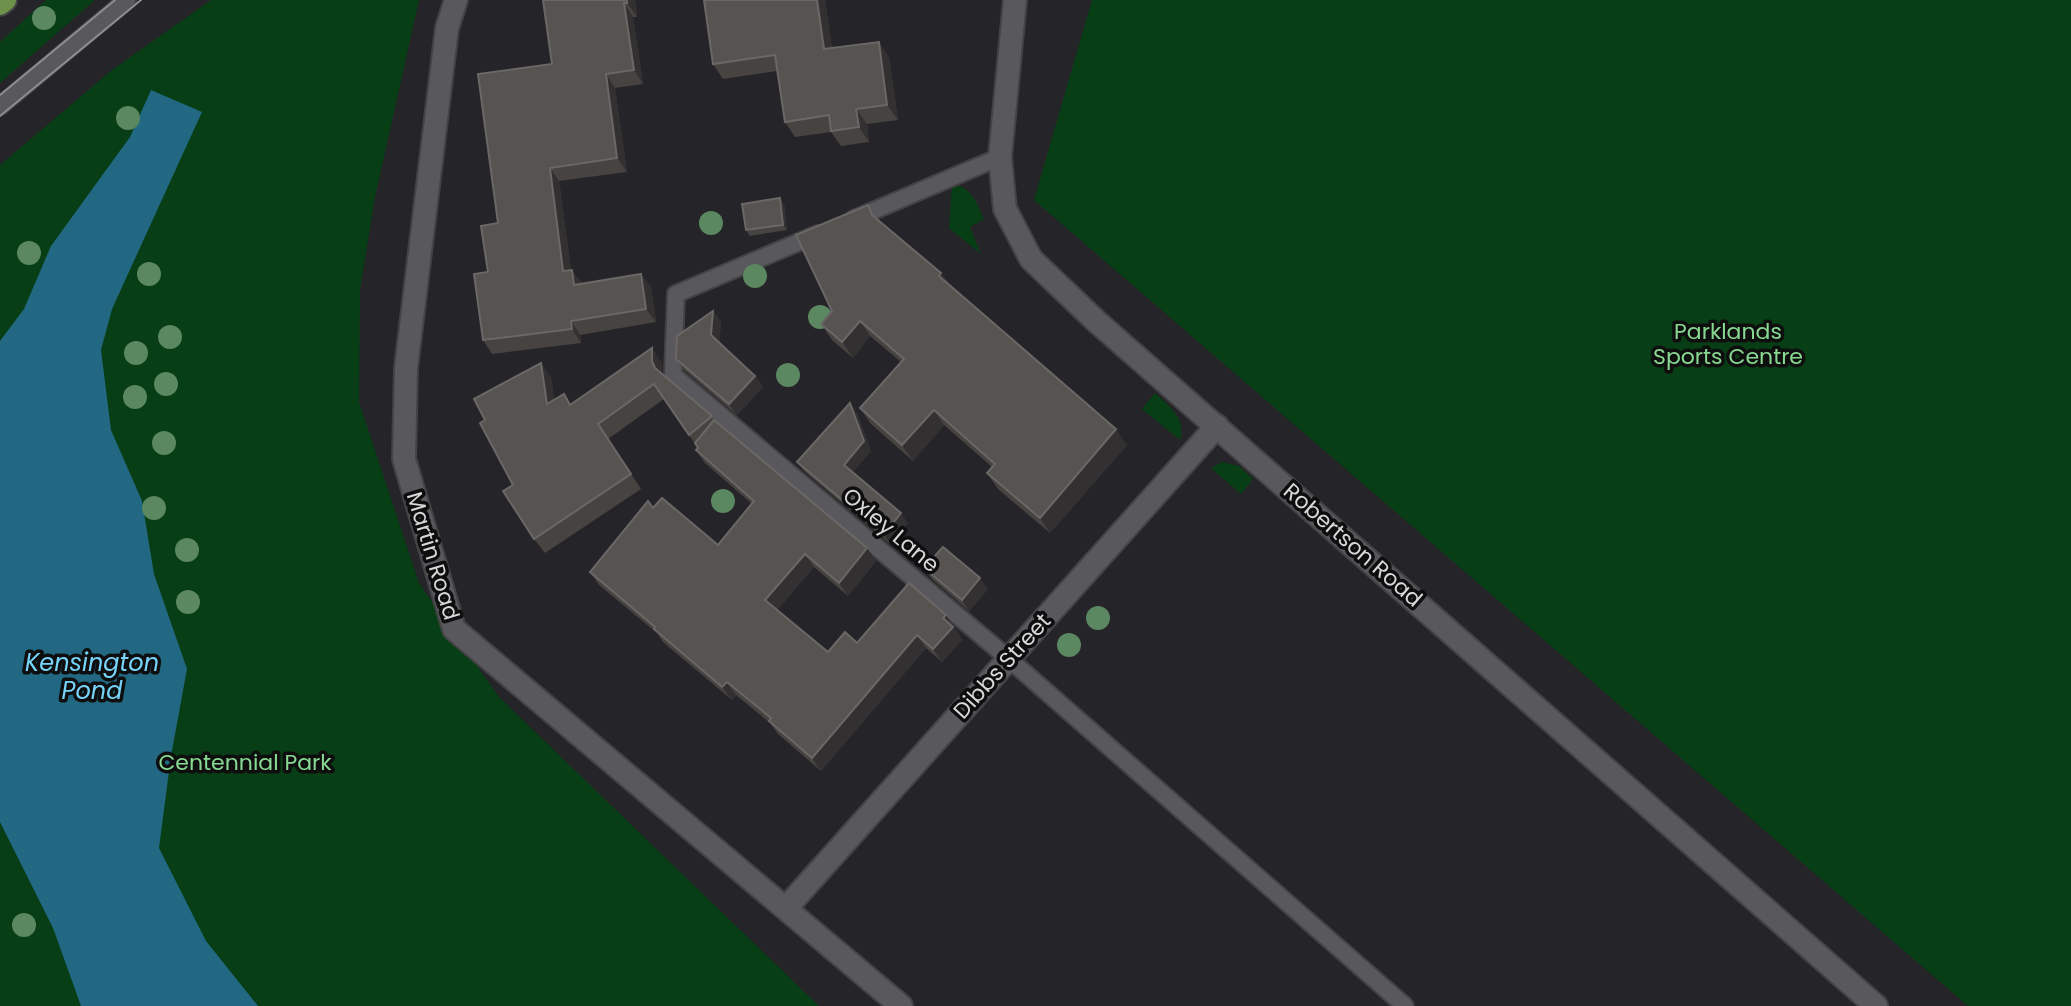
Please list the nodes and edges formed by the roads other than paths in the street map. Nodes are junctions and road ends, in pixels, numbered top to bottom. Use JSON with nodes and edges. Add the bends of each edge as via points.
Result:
{"nodes":[{"id":1,"x":5,"y":0,"type":"edge"},
{"id":2,"x":127,"y":0,"type":"edge"},
{"id":3,"x":456,"y":0,"type":"edge"},
{"id":4,"x":1015,"y":0,"type":"edge"},
{"id":5,"x":0,"y":4,"type":"edge"},
{"id":6,"x":0,"y":106,"type":"edge"},
{"id":7,"x":1000,"y":157,"type":"junction"},
{"id":8,"x":1217,"y":426,"type":"junction"},
{"id":9,"x":1009,"y":659,"type":"junction"},
{"id":10,"x":787,"y":907,"type":"junction"},
{"id":11,"x":901,"y":1006,"type":"edge"},
{"id":12,"x":1405,"y":1006,"type":"edge"},
{"id":13,"x":1876,"y":1006,"type":"edge"}],
"edges":[{"from":1,"to":5,"type":"main road"},
{"from":2,"to":6,"type":"lane"},
{"from":3,"to":10,"type":"street","name":"Martin Road","via":[[447,28],[406,368],[404,459],[454,629]]},
{"from":4,"to":7,"type":"street","name":"Robertson Road"},
{"from":7,"to":8,"type":"street","name":"Robertson Road","via":[[1005,209],[1031,259]]},
{"from":7,"to":9,"type":"lane","name":"Oxley Lane","via":[[676,294],[673,375]]},
{"from":8,"to":9,"type":"street","name":"Dibbs Street"},
{"from":8,"to":13,"type":"street","name":"Robertson Road"},
{"from":9,"to":10,"type":"street","name":"Dibbs Street"},
{"from":9,"to":12,"type":"lane","name":"Oxley Lane"},
{"from":10,"to":11,"type":"street","name":"Martin Road"}]}
